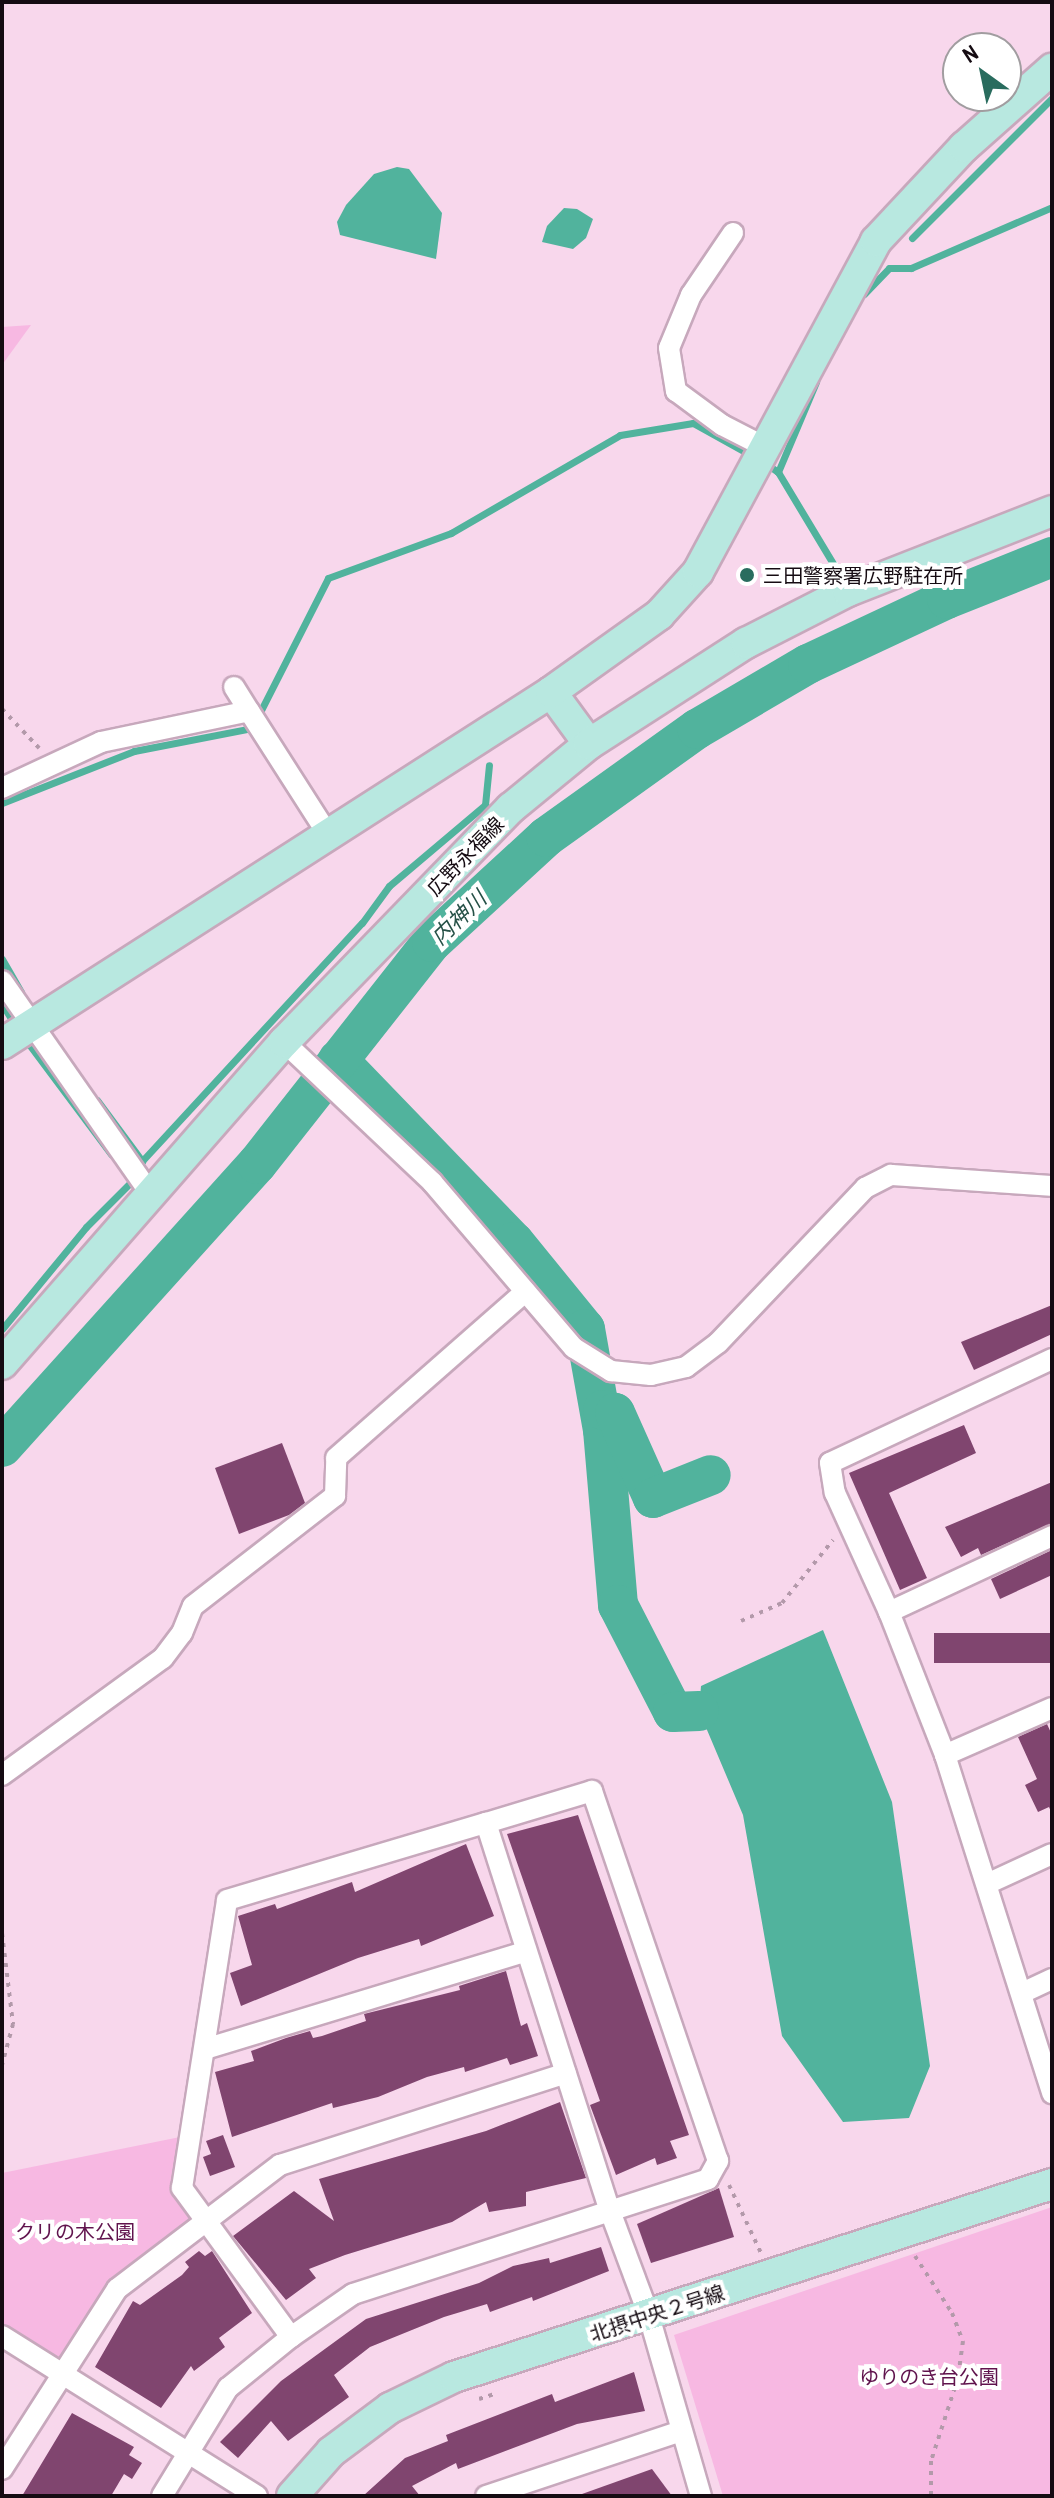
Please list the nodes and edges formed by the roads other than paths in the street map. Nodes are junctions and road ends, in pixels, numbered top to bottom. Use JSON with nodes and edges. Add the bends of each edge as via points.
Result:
{"nodes":[{"id":1,"x":1052,"y":69,"type":"edge"},
{"id":2,"x":733,"y":233,"type":"dead end"},
{"id":3,"x":765,"y":447,"type":"junction"},
{"id":4,"x":1052,"y":511,"type":"edge"},
{"id":5,"x":234,"y":687,"type":"dead end"},
{"id":6,"x":551,"y":692,"type":"junction"},
{"id":7,"x":249,"y":711,"type":"junction"},
{"id":8,"x":589,"y":744,"type":"junction"},
{"id":9,"x":2,"y":788,"type":"edge"},
{"id":10,"x":327,"y":833,"type":"junction"},
{"id":11,"x":2,"y":981,"type":"edge"},
{"id":12,"x":31,"y":1023,"type":"junction"},
{"id":13,"x":2,"y":1044,"type":"edge"},
{"id":14,"x":290,"y":1048,"type":"junction"},
{"id":15,"x":1052,"y":1186,"type":"edge"},
{"id":16,"x":152,"y":1196,"type":"junction"},
{"id":17,"x":525,"y":1292,"type":"junction"},
{"id":18,"x":1052,"y":1359,"type":"edge"},
{"id":19,"x":2,"y":1364,"type":"edge"},
{"id":20,"x":1052,"y":1536,"type":"edge"},
{"id":21,"x":889,"y":1612,"type":"junction"},
{"id":22,"x":1052,"y":1708,"type":"edge"},
{"id":23,"x":945,"y":1755,"type":"junction"},
{"id":24,"x":2,"y":1775,"type":"edge"},
{"id":25,"x":486,"y":1823,"type":"junction"},
{"id":26,"x":1052,"y":1854,"type":"edge"},
{"id":27,"x":989,"y":1883,"type":"junction"},
{"id":28,"x":525,"y":1952,"type":"junction"},
{"id":29,"x":1052,"y":1979,"type":"edge"},
{"id":30,"x":1022,"y":1993,"type":"junction"},
{"id":31,"x":205,"y":2049,"type":"junction"},
{"id":32,"x":566,"y":2073,"type":"junction"},
{"id":33,"x":1052,"y":2093,"type":"edge"},
{"id":34,"x":1052,"y":2184,"type":"edge"},
{"id":35,"x":610,"y":2211,"type":"junction"},
{"id":36,"x":206,"y":2221,"type":"junction"},
{"id":37,"x":649,"y":2316,"type":"junction"},
{"id":38,"x":2,"y":2336,"type":"edge"},
{"id":39,"x":291,"y":2337,"type":"junction"},
{"id":40,"x":61,"y":2373,"type":"junction"},
{"id":41,"x":681,"y":2431,"type":"junction"},
{"id":42,"x":188,"y":2455,"type":"junction"},
{"id":43,"x":2,"y":2469,"type":"edge"},
{"id":44,"x":162,"y":2496,"type":"edge"},
{"id":45,"x":257,"y":2496,"type":"edge"},
{"id":46,"x":292,"y":2496,"type":"edge"},
{"id":47,"x":486,"y":2496,"type":"edge"},
{"id":48,"x":701,"y":2496,"type":"edge"}],
"edges":[{"from":1,"to":3,"type":"street","via":[[964,147],[876,241]]},
{"from":2,"to":3,"type":"street","via":[[691,295],[669,348],[676,391],[722,425]]},
{"from":3,"to":6,"type":"street","via":[[698,572],[659,615]]},
{"from":4,"to":8,"type":"street","name":"広野永福線","via":[[835,597],[746,643]]},
{"from":5,"to":7,"type":"street"},
{"from":6,"to":8,"type":"street"},
{"from":6,"to":10,"type":"street"},
{"from":7,"to":9,"type":"street","via":[[101,742]]},
{"from":7,"to":10,"type":"street"},
{"from":8,"to":14,"type":"street","name":"広野永福線","via":[[511,808]]},
{"from":10,"to":12,"type":"street"},
{"from":11,"to":12,"type":"street"},
{"from":12,"to":13,"type":"street"},
{"from":12,"to":16,"type":"street"},
{"from":14,"to":16,"type":"street","name":"広野永福線"},
{"from":14,"to":17,"type":"street","via":[[377,1126]]},
{"from":15,"to":17,"type":"street","via":[[891,1175],[865,1188],[718,1343],[686,1367],[651,1375],[611,1371],[574,1348]]},
{"from":16,"to":19,"type":"street","name":"広野永福線"},
{"from":17,"to":24,"type":"street","via":[[336,1458],[335,1496],[193,1606],[163,1658]]},
{"from":18,"to":21,"type":"street","via":[[830,1463],[848,1522]]},
{"from":20,"to":21,"type":"street"},
{"from":21,"to":23,"type":"street"},
{"from":22,"to":23,"type":"street"},
{"from":23,"to":27,"type":"street"},
{"from":25,"to":28,"type":"street"},
{"from":25,"to":31,"type":"street","via":[[227,1900]]},
{"from":25,"to":35,"type":"street","via":[[592,1791],[718,2161],[708,2179]]},
{"from":26,"to":27,"type":"street"},
{"from":27,"to":30,"type":"street"},
{"from":28,"to":31,"type":"street"},
{"from":28,"to":32,"type":"street"},
{"from":29,"to":30,"type":"street"},
{"from":30,"to":33,"type":"street"},
{"from":31,"to":36,"type":"street","via":[[182,2188]]},
{"from":32,"to":35,"type":"street"},
{"from":32,"to":36,"type":"street","via":[[280,2165]]},
{"from":34,"to":37,"type":"street","name":"北摂中央２号線"},
{"from":35,"to":37,"type":"street"},
{"from":35,"to":39,"type":"street","via":[[353,2294]]},
{"from":36,"to":39,"type":"street"},
{"from":36,"to":40,"type":"street","via":[[117,2289]]},
{"from":37,"to":41,"type":"street"},
{"from":37,"to":46,"type":"street","name":"北摂中央２号線","via":[[454,2377],[390,2408],[331,2452]]},
{"from":38,"to":40,"type":"street"},
{"from":39,"to":42,"type":"street","via":[[228,2388]]},
{"from":40,"to":42,"type":"street"},
{"from":40,"to":43,"type":"street"},
{"from":41,"to":47,"type":"street"},
{"from":41,"to":48,"type":"street"},
{"from":42,"to":44,"type":"street"},
{"from":42,"to":45,"type":"street"}]}
